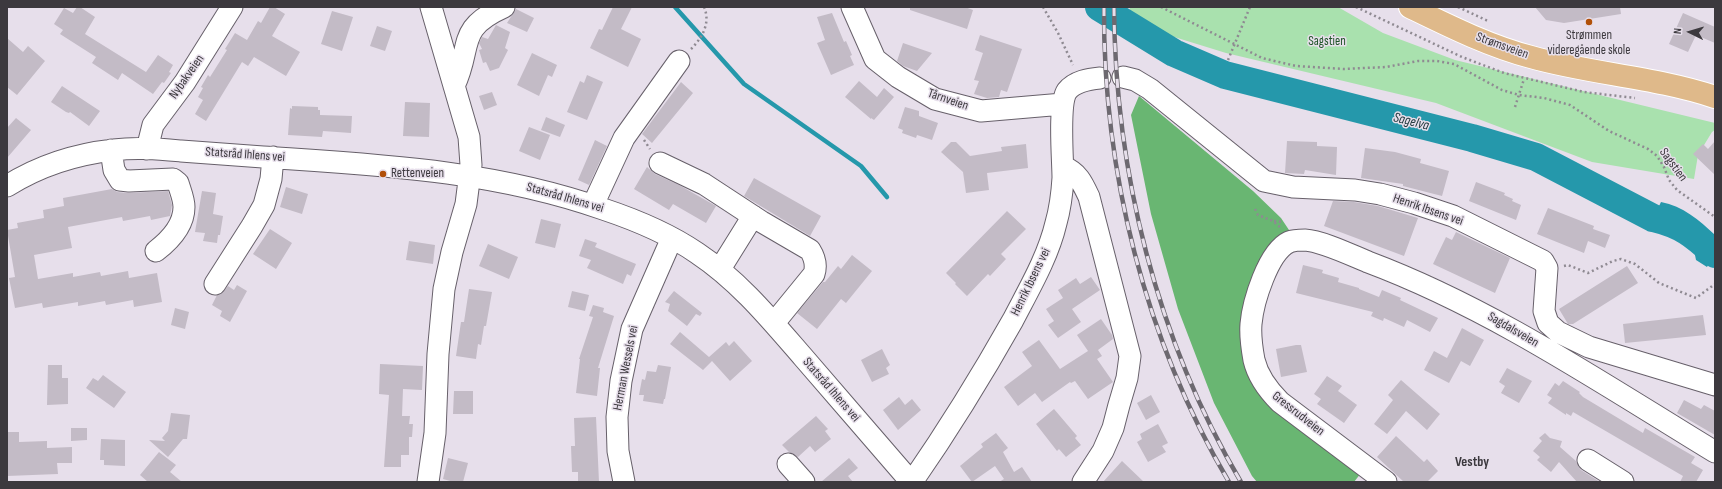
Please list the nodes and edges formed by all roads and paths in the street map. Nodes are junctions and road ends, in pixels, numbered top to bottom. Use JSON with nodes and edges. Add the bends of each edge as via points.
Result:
{"nodes":[{"id":1,"x":232,"y":7,"type":"edge"},
{"id":2,"x":431,"y":7,"type":"edge"},
{"id":3,"x":504,"y":7,"type":"edge"},
{"id":4,"x":704,"y":7,"type":"edge"},
{"id":5,"x":852,"y":7,"type":"edge"},
{"id":6,"x":1043,"y":7,"type":"edge"},
{"id":7,"x":1161,"y":7,"type":"edge"},
{"id":8,"x":1250,"y":7,"type":"edge"},
{"id":9,"x":1410,"y":7,"type":"edge"},
{"id":10,"x":1234,"y":44,"type":"junction"},
{"id":11,"x":1228,"y":60,"type":"dead end"},
{"id":12,"x":679,"y":61,"type":"joint"},
{"id":13,"x":1123,"y":76,"type":"dead end"},
{"id":14,"x":1100,"y":78,"type":"dead end"},
{"id":15,"x":1524,"y":79,"type":"dead end"},
{"id":16,"x":1080,"y":82,"type":"junction"},
{"id":17,"x":454,"y":86,"type":"junction"},
{"id":18,"x":1519,"y":95,"type":"junction"},
{"id":19,"x":1715,"y":97,"type":"edge"},
{"id":20,"x":1064,"y":104,"type":"junction"},
{"id":21,"x":1515,"y":107,"type":"dead end"},
{"id":22,"x":147,"y":149,"type":"junction"},
{"id":23,"x":111,"y":150,"type":"junction"},
{"id":24,"x":273,"y":157,"type":"junction"},
{"id":25,"x":660,"y":163,"type":"dead end"},
{"id":26,"x":1063,"y":167,"type":"junction"},
{"id":27,"x":470,"y":175,"type":"junction"},
{"id":28,"x":7,"y":186,"type":"edge"},
{"id":29,"x":593,"y":205,"type":"junction"},
{"id":30,"x":1255,"y":209,"type":"dead end"},
{"id":31,"x":752,"y":216,"type":"junction"},
{"id":32,"x":1715,"y":217,"type":"edge"},
{"id":33,"x":1273,"y":221,"type":"junction"},
{"id":34,"x":1283,"y":222,"type":"dead end"},
{"id":35,"x":672,"y":238,"type":"junction"},
{"id":36,"x":1296,"y":240,"type":"junction"},
{"id":37,"x":156,"y":251,"type":"dead end"},
{"id":38,"x":1547,"y":268,"type":"junction"},
{"id":39,"x":720,"y":269,"type":"junction"},
{"id":40,"x":215,"y":284,"type":"dead end"},
{"id":41,"x":1715,"y":284,"type":"edge"},
{"id":42,"x":774,"y":323,"type":"junction"},
{"id":43,"x":1715,"y":385,"type":"edge"},
{"id":44,"x":1715,"y":452,"type":"edge"},
{"id":45,"x":1588,"y":460,"type":"dead end"},
{"id":46,"x":788,"y":464,"type":"dead end"},
{"id":47,"x":428,"y":482,"type":"edge"},
{"id":48,"x":624,"y":482,"type":"edge"},
{"id":49,"x":804,"y":482,"type":"edge"},
{"id":50,"x":912,"y":482,"type":"edge"},
{"id":51,"x":1083,"y":482,"type":"edge"},
{"id":52,"x":1386,"y":482,"type":"edge"},
{"id":53,"x":1622,"y":482,"type":"edge"}],
"edges":[{"from":1,"to":22,"type":"street","name":"Nybakveien","via":[[185,82],[153,125]]},
{"from":2,"to":17,"type":"street"},
{"from":3,"to":17,"type":"street","via":[[485,17],[470,32]]},
{"from":4,"to":12,"type":"path","via":[[706,26],[699,40]]},
{"from":5,"to":20,"type":"street","name":"Tårnveien","via":[[875,58],[898,77],[935,99],[981,111]]},
{"from":6,"to":16,"type":"path"},
{"from":7,"to":10,"type":"path","name":"Sagstien"},
{"from":8,"to":10,"type":"path"},
{"from":9,"to":19,"type":"main road","name":"Strømsveien","via":[[1488,42],[1530,57],[1671,85]]},
{"from":10,"to":11,"type":"path"},
{"from":10,"to":18,"type":"path","name":"Sagstien","via":[[1262,58],[1296,66],[1344,69],[1386,67],[1418,61],[1454,64],[1502,90]]},
{"from":12,"to":29,"type":"street","via":[[624,138]]},
{"from":13,"to":38,"type":"street","name":"Henrik Ibsens vei","via":[[1150,89],[1264,181],[1293,187],[1361,191],[1414,203],[1453,216],[1542,261]]},
{"from":14,"to":16,"type":"street"},
{"from":15,"to":18,"type":"path"},
{"from":16,"to":20,"type":"street","name":"Henrik Ibsens vei","via":[[1068,91]]},
{"from":17,"to":27,"type":"street","via":[[469,137]]},
{"from":18,"to":21,"type":"path"},
{"from":18,"to":32,"type":"path","name":"Sagstien","via":[[1570,105],[1609,131],[1648,149],[1657,156],[1677,190]]},
{"from":20,"to":26,"type":"street","name":"Henrik Ibsens vei"},
{"from":22,"to":23,"type":"street","name":"Statsråd Ihlens vei"},
{"from":22,"to":24,"type":"street","name":"Statsråd Ihlens vei"},
{"from":23,"to":28,"type":"street","name":"Statsråd Ihlens vei","via":[[62,161]]},
{"from":23,"to":37,"type":"street","via":[[114,170],[120,180],[173,179],[178,183],[184,208],[182,218],[172,237]]},
{"from":24,"to":27,"type":"street","name":"Statsråd Ihlens vei"},
{"from":24,"to":40,"type":"street","via":[[271,179],[264,205]]},
{"from":25,"to":31,"type":"street","via":[[704,184]]},
{"from":26,"to":50,"type":"street","name":"Henrik Ibsens vei","via":[[1059,213],[1042,262],[984,370]]},
{"from":26,"to":51,"type":"street","via":[[1079,177],[1089,197],[1130,356],[1128,378],[1114,428]]},
{"from":27,"to":29,"type":"street","name":"Statsråd Ihlens vei","via":[[522,185]]},
{"from":27,"to":47,"type":"street","via":[[464,211],[444,289],[435,433]]},
{"from":29,"to":35,"type":"street","name":"Statsråd Ihlens vei"},
{"from":30,"to":33,"type":"path","via":[[1258,215]]},
{"from":31,"to":39,"type":"street"},
{"from":31,"to":42,"type":"street","via":[[810,250],[814,257],[814,274]]},
{"from":33,"to":34,"type":"path"},
{"from":33,"to":36,"type":"path"},
{"from":35,"to":39,"type":"street","name":"Statsråd Ihlens vei"},
{"from":35,"to":48,"type":"street","name":"Herman Wessels vei","via":[[632,329],[617,417],[618,451]]},
{"from":36,"to":44,"type":"street","name":"Sagdalsveien","via":[[1312,241],[1401,274],[1464,303]]},
{"from":36,"to":52,"type":"street","name":"Gressrudveien","via":[[1288,242],[1280,250],[1264,276],[1257,294],[1251,325],[1254,362],[1260,378],[1280,402]]},
{"from":38,"to":41,"type":"path","via":[[1568,265],[1588,273],[1621,259],[1635,264],[1659,283],[1696,298]]},
{"from":38,"to":43,"type":"street","via":[[1544,311],[1548,323],[1558,332],[1589,347]]},
{"from":39,"to":42,"type":"street","name":"Statsråd Ihlens vei"},
{"from":42,"to":50,"type":"street","name":"Statsråd Ihlens vei"},
{"from":45,"to":53,"type":"street"},
{"from":46,"to":49,"type":"street"}]}
